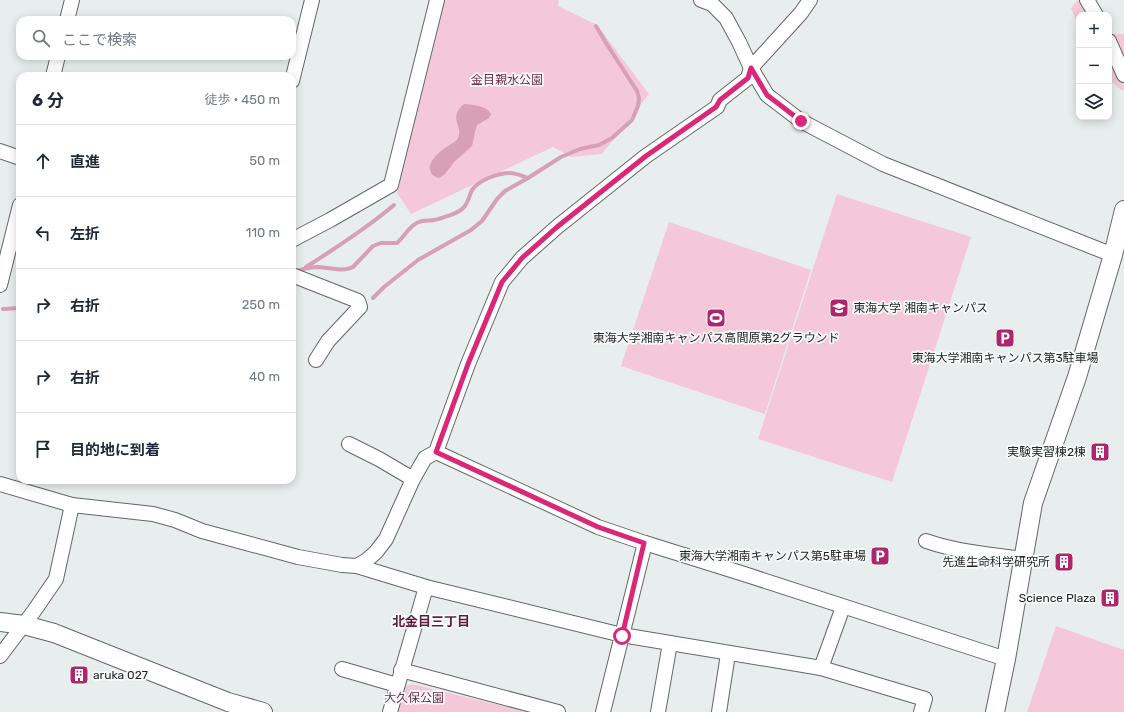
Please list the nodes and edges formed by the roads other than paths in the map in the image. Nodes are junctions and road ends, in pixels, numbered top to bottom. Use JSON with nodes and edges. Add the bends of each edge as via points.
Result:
{"nodes":[{"id":1,"x":72,"y":0,"type":"edge"},
{"id":2,"x":312,"y":0,"type":"edge"},
{"id":3,"x":437,"y":0,"type":"edge"},
{"id":4,"x":810,"y":0,"type":"edge"},
{"id":5,"x":1087,"y":0,"type":"edge"},
{"id":6,"x":709,"y":1,"type":"edge"},
{"id":7,"x":1094,"y":12,"type":"edge"},
{"id":8,"x":68,"y":16,"type":"edge"},
{"id":9,"x":1112,"y":48,"type":"edge"},
{"id":10,"x":57,"y":60,"type":"edge"},
{"id":11,"x":751,"y":68,"type":"junction"},
{"id":12,"x":54,"y":72,"type":"edge"},
{"id":13,"x":294,"y":72,"type":"edge"},
{"id":14,"x":1124,"y":75,"type":"edge"},
{"id":15,"x":0,"y":151,"type":"edge"},
{"id":16,"x":16,"y":157,"type":"edge"},
{"id":17,"x":1124,"y":210,"type":"edge"},
{"id":18,"x":16,"y":224,"type":"edge"},
{"id":19,"x":296,"y":238,"type":"edge"},
{"id":20,"x":1114,"y":255,"type":"junction"},
{"id":21,"x":296,"y":277,"type":"edge"},
{"id":22,"x":0,"y":285,"type":"edge"},
{"id":23,"x":316,"y":360,"type":"dead end"},
{"id":24,"x":349,"y":444,"type":"dead end"},
{"id":25,"x":436,"y":452,"type":"junction"},
{"id":26,"x":413,"y":479,"type":"junction"},
{"id":27,"x":0,"y":484,"type":"edge"},
{"id":28,"x":72,"y":505,"type":"junction"},
{"id":29,"x":926,"y":541,"type":"dead end"},
{"id":30,"x":644,"y":543,"type":"junction"},
{"id":31,"x":1024,"y":559,"type":"junction"},
{"id":32,"x":357,"y":566,"type":"junction"},
{"id":33,"x":426,"y":587,"type":"junction"},
{"id":34,"x":843,"y":606,"type":"junction"},
{"id":35,"x":0,"y":622,"type":"edge"},
{"id":36,"x":24,"y":625,"type":"junction"},
{"id":37,"x":622,"y":636,"type":"junction"},
{"id":38,"x":670,"y":643,"type":"junction"},
{"id":39,"x":728,"y":654,"type":"junction"},
{"id":40,"x":0,"y":656,"type":"edge"},
{"id":41,"x":1006,"y":659,"type":"junction"},
{"id":42,"x":342,"y":668,"type":"dead end"},
{"id":43,"x":820,"y":668,"type":"junction"},
{"id":44,"x":401,"y":670,"type":"junction"},
{"id":45,"x":397,"y":685,"type":"junction"},
{"id":46,"x":227,"y":707,"type":"edge"},
{"id":47,"x":263,"y":712,"type":"edge"},
{"id":48,"x":390,"y":712,"type":"edge"},
{"id":49,"x":558,"y":712,"type":"edge"},
{"id":50,"x":602,"y":712,"type":"edge"},
{"id":51,"x":658,"y":712,"type":"edge"},
{"id":52,"x":720,"y":712,"type":"edge"},
{"id":53,"x":921,"y":712,"type":"edge"},
{"id":54,"x":995,"y":712,"type":"edge"}],
"edges":[{"from":1,"to":8,"type":"street"},
{"from":2,"to":13,"type":"street"},
{"from":3,"to":19,"type":"street","via":[[391,185]]},
{"from":4,"to":11,"type":"street"},
{"from":5,"to":7,"type":"street"},
{"from":6,"to":11,"type":"street","via":[[726,18]]},
{"from":9,"to":14,"type":"street"},
{"from":10,"to":12,"type":"street"},
{"from":11,"to":20,"type":"street","via":[[767,95],[801,121],[883,164]]},
{"from":11,"to":25,"type":"street","via":[[748,78],[720,100],[716,107],[646,156],[557,227],[522,258],[502,282],[468,364]]},
{"from":15,"to":16,"type":"street"},
{"from":17,"to":20,"type":"street"},
{"from":18,"to":22,"type":"street"},
{"from":20,"to":31,"type":"street","via":[[1077,377],[1033,503]]},
{"from":21,"to":23,"type":"street","via":[[358,301],[360,307],[328,341]]},
{"from":24,"to":26,"type":"street"},
{"from":25,"to":26,"type":"street","via":[[425,458]]},
{"from":25,"to":30,"type":"street","via":[[598,527]]},
{"from":26,"to":32,"type":"street","via":[[386,539],[376,552]]},
{"from":27,"to":28,"type":"street"},
{"from":28,"to":32,"type":"street","via":[[153,514],[202,531],[298,557]]},
{"from":28,"to":36,"type":"street","via":[[56,579]]},
{"from":29,"to":31,"type":"street","via":[[964,551]]},
{"from":30,"to":34,"type":"street"},
{"from":30,"to":37,"type":"street"},
{"from":31,"to":41,"type":"street"},
{"from":32,"to":33,"type":"street"},
{"from":33,"to":37,"type":"street"},
{"from":33,"to":44,"type":"street"},
{"from":34,"to":41,"type":"street"},
{"from":34,"to":43,"type":"street"},
{"from":35,"to":36,"type":"street"},
{"from":36,"to":40,"type":"street"},
{"from":36,"to":46,"type":"street","via":[[54,633]]},
{"from":37,"to":38,"type":"street"},
{"from":37,"to":50,"type":"street"},
{"from":38,"to":39,"type":"street"},
{"from":38,"to":51,"type":"street"},
{"from":39,"to":43,"type":"street"},
{"from":39,"to":52,"type":"street"},
{"from":41,"to":54,"type":"street"},
{"from":42,"to":45,"type":"street"},
{"from":43,"to":53,"type":"street","via":[[925,699]]},
{"from":44,"to":45,"type":"street"},
{"from":44,"to":49,"type":"street"},
{"from":45,"to":48,"type":"street"},
{"from":46,"to":47,"type":"street"}]}
